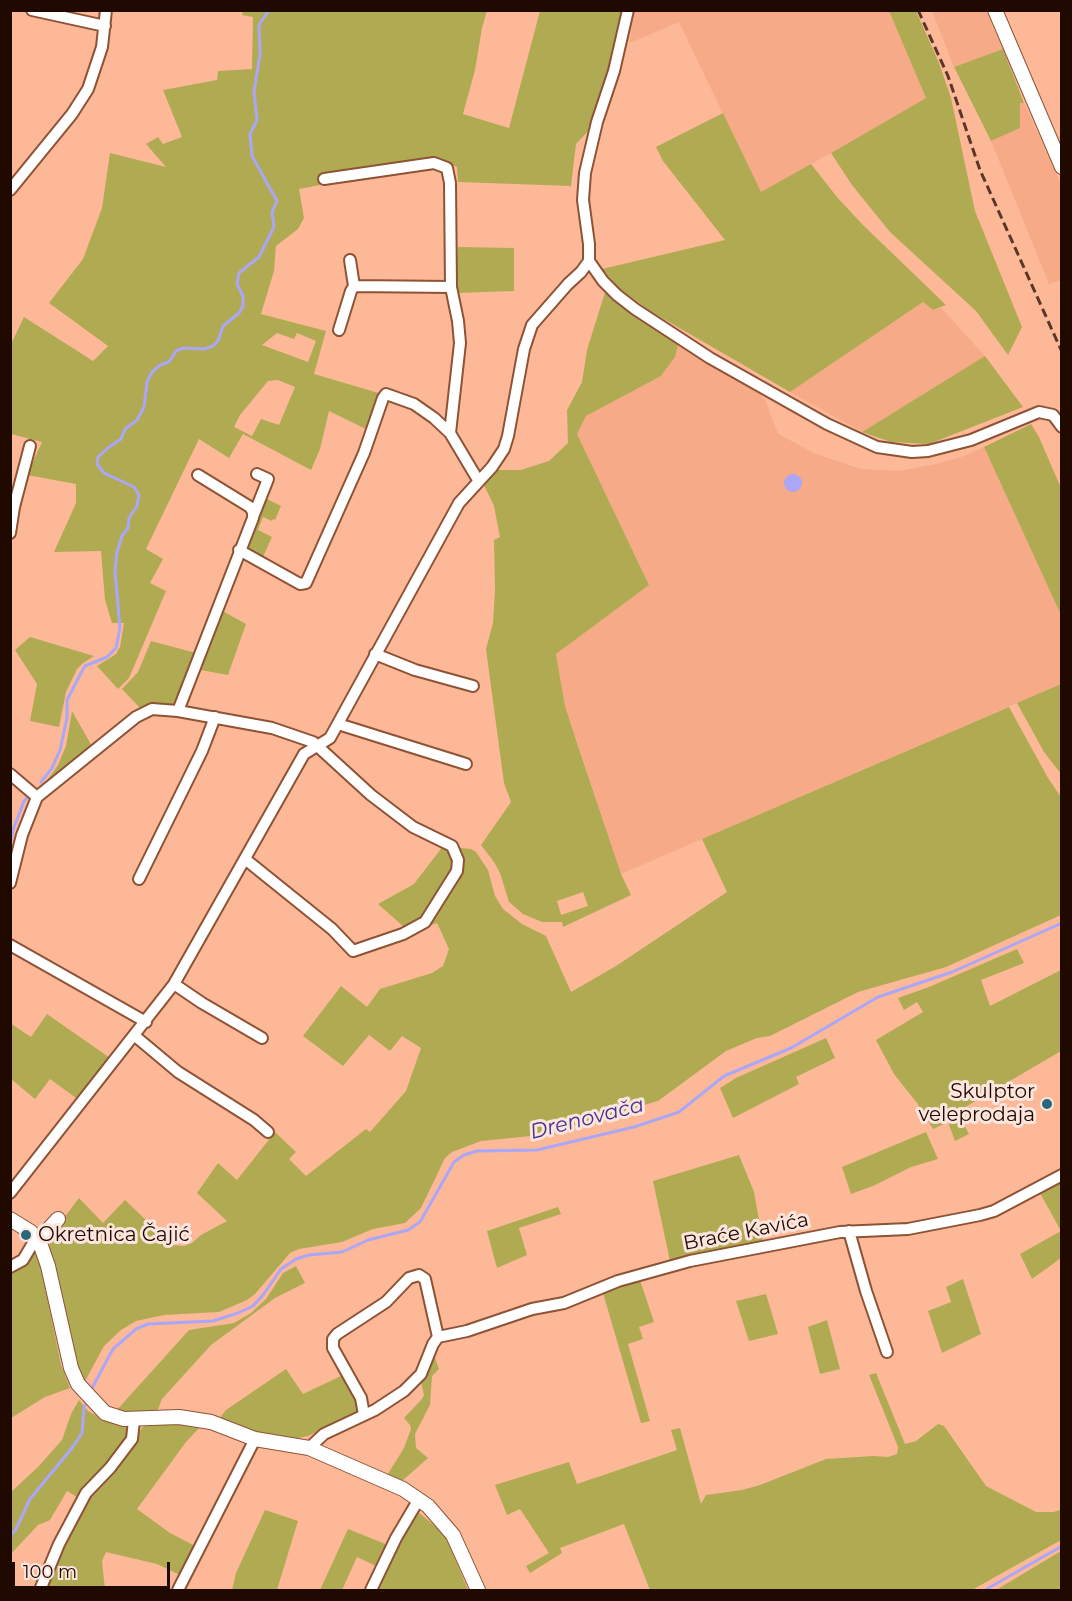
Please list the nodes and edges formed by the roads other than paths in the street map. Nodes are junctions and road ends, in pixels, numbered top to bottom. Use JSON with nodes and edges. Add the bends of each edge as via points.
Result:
{"nodes":[{"id":1,"x":32,"y":10,"type":"edge"},
{"id":2,"x":106,"y":10,"type":"edge"},
{"id":3,"x":628,"y":10,"type":"edge"},
{"id":4,"x":995,"y":10,"type":"edge"},
{"id":5,"x":105,"y":26,"type":"junction"},
{"id":6,"x":1062,"y":167,"type":"edge"},
{"id":7,"x":324,"y":179,"type":"dead end"},
{"id":8,"x":10,"y":190,"type":"edge"},
{"id":9,"x":350,"y":260,"type":"dead end"},
{"id":10,"x":589,"y":261,"type":"junction"},
{"id":11,"x":354,"y":286,"type":"junction"},
{"id":12,"x":451,"y":287,"type":"junction"},
{"id":13,"x":339,"y":330,"type":"dead end"},
{"id":14,"x":1062,"y":427,"type":"edge"},
{"id":15,"x":450,"y":433,"type":"junction"},
{"id":16,"x":30,"y":446,"type":"dead end"},
{"id":17,"x":257,"y":474,"type":"dead end"},
{"id":18,"x":198,"y":475,"type":"dead end"},
{"id":19,"x":478,"y":480,"type":"junction"},
{"id":20,"x":253,"y":518,"type":"junction"},
{"id":21,"x":10,"y":533,"type":"edge"},
{"id":22,"x":239,"y":550,"type":"junction"},
{"id":23,"x":375,"y":654,"type":"junction"},
{"id":24,"x":473,"y":686,"type":"dead end"},
{"id":25,"x":178,"y":711,"type":"junction"},
{"id":26,"x":215,"y":717,"type":"junction"},
{"id":27,"x":338,"y":724,"type":"junction"},
{"id":28,"x":316,"y":746,"type":"junction"},
{"id":29,"x":466,"y":764,"type":"dead end"},
{"id":30,"x":10,"y":774,"type":"edge"},
{"id":31,"x":37,"y":797,"type":"junction"},
{"id":32,"x":245,"y":859,"type":"junction"},
{"id":33,"x":139,"y":879,"type":"dead end"},
{"id":34,"x":10,"y":883,"type":"edge"},
{"id":35,"x":10,"y":945,"type":"edge"},
{"id":36,"x":174,"y":984,"type":"junction"},
{"id":37,"x":146,"y":1022,"type":"junction"},
{"id":38,"x":135,"y":1036,"type":"junction"},
{"id":39,"x":262,"y":1038,"type":"dead end"},
{"id":40,"x":268,"y":1132,"type":"dead end"},
{"id":41,"x":1062,"y":1175,"type":"edge"},
{"id":42,"x":10,"y":1193,"type":"edge"},
{"id":43,"x":10,"y":1218,"type":"edge"},
{"id":44,"x":58,"y":1220,"type":"dead end"},
{"id":45,"x":849,"y":1231,"type":"junction"},
{"id":46,"x":37,"y":1239,"type":"junction"},
{"id":47,"x":10,"y":1267,"type":"edge"},
{"id":48,"x":438,"y":1337,"type":"junction"},
{"id":49,"x":887,"y":1352,"type":"dead end"},
{"id":50,"x":364,"y":1415,"type":"junction"},
{"id":51,"x":134,"y":1420,"type":"junction"},
{"id":52,"x":255,"y":1439,"type":"junction"},
{"id":53,"x":309,"y":1448,"type":"junction"},
{"id":54,"x":419,"y":1498,"type":"junction"},
{"id":55,"x":40,"y":1590,"type":"edge"},
{"id":56,"x":178,"y":1590,"type":"edge"},
{"id":57,"x":371,"y":1590,"type":"edge"},
{"id":58,"x":478,"y":1590,"type":"edge"}],
"edges":[{"from":1,"to":5,"type":"street"},
{"from":2,"to":5,"type":"street"},
{"from":3,"to":10,"type":"street","via":[[585,173],[583,200]]},
{"from":4,"to":6,"type":"street"},
{"from":5,"to":8,"type":"street","via":[[88,89]]},
{"from":7,"to":12,"type":"street","via":[[434,163],[447,168]]},
{"from":9,"to":11,"type":"street"},
{"from":10,"to":14,"type":"street","via":[[609,288],[700,352],[827,424],[878,447],[912,452],[950,447],[1039,412],[1053,415]]},
{"from":10,"to":19,"type":"street","via":[[532,325],[504,449]]},
{"from":11,"to":12,"type":"street"},
{"from":11,"to":13,"type":"street"},
{"from":12,"to":15,"type":"street","via":[[460,344]]},
{"from":15,"to":19,"type":"street"},
{"from":15,"to":22,"type":"street","via":[[421,408],[387,394],[306,583],[300,584]]},
{"from":16,"to":21,"type":"street"},
{"from":17,"to":20,"type":"street","via":[[268,479]]},
{"from":18,"to":20,"type":"street","via":[[250,507]]},
{"from":19,"to":23,"type":"street","via":[[459,503]]},
{"from":20,"to":22,"type":"street"},
{"from":22,"to":25,"type":"street"},
{"from":23,"to":24,"type":"street"},
{"from":23,"to":27,"type":"street"},
{"from":25,"to":26,"type":"street"},
{"from":25,"to":31,"type":"street","via":[[152,709],[135,717]]},
{"from":26,"to":28,"type":"street","via":[[281,730]]},
{"from":26,"to":33,"type":"street","via":[[202,752]]},
{"from":27,"to":28,"type":"street","via":[[330,738]]},
{"from":27,"to":29,"type":"street"},
{"from":28,"to":32,"type":"street","via":[[304,754]]},
{"from":28,"to":32,"type":"street","via":[[413,827],[455,850],[457,871],[434,910],[415,928],[353,951],[332,929]]},
{"from":30,"to":31,"type":"street"},
{"from":31,"to":34,"type":"street"},
{"from":32,"to":36,"type":"street"},
{"from":35,"to":37,"type":"street"},
{"from":36,"to":37,"type":"street"},
{"from":36,"to":39,"type":"street"},
{"from":37,"to":38,"type":"street"},
{"from":38,"to":40,"type":"street","via":[[178,1072]]},
{"from":38,"to":42,"type":"street"},
{"from":41,"to":45,"type":"street","name":"Braće Kavića","via":[[980,1215],[908,1229]]},
{"from":43,"to":46,"type":"street"},
{"from":44,"to":46,"type":"street"},
{"from":45,"to":48,"type":"street","name":"Braće Kavića","via":[[690,1260],[618,1281],[564,1303]]},
{"from":45,"to":49,"type":"street"},
{"from":46,"to":47,"type":"street","via":[[23,1260]]},
{"from":46,"to":51,"type":"street","via":[[46,1259],[70,1368],[78,1384],[105,1413]]},
{"from":48,"to":50,"type":"street","via":[[416,1380]]},
{"from":48,"to":50,"type":"street","via":[[425,1279],[419,1275],[409,1278],[386,1302],[337,1334],[333,1348],[361,1398]]},
{"from":50,"to":53,"type":"street","via":[[324,1434]]},
{"from":51,"to":52,"type":"street","via":[[190,1418]]},
{"from":51,"to":55,"type":"street","via":[[132,1439],[86,1493]]},
{"from":52,"to":53,"type":"street"},
{"from":52,"to":56,"type":"street"},
{"from":53,"to":54,"type":"street"},
{"from":54,"to":57,"type":"street"},
{"from":54,"to":58,"type":"street","via":[[453,1534]]}]}
